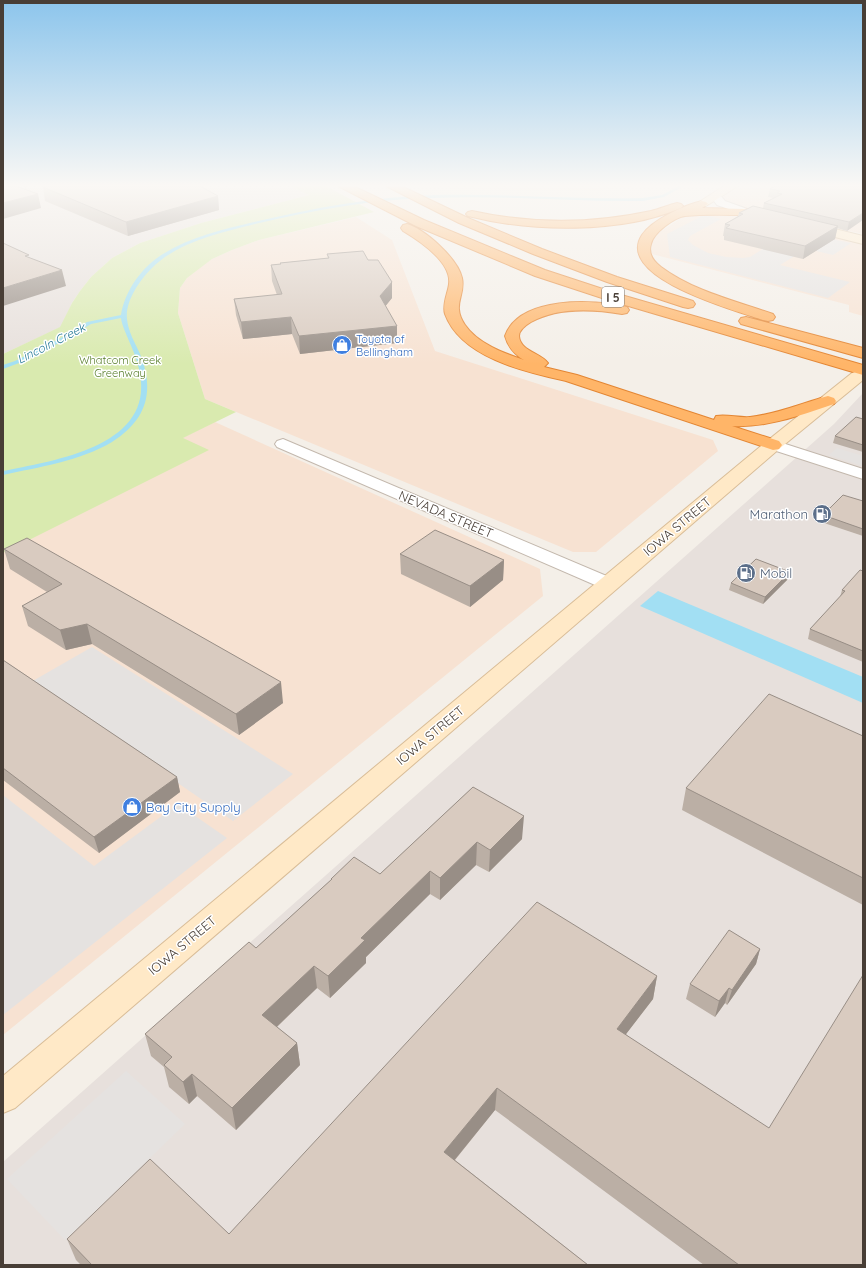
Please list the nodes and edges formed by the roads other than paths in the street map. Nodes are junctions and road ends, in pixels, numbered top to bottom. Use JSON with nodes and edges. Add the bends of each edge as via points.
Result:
{"nodes":[{"id":1,"x":432,"y":245,"type":"edge"},
{"id":2,"x":473,"y":245,"type":"edge"},
{"id":3,"x":523,"y":245,"type":"edge"},
{"id":4,"x":644,"y":245,"type":"edge"},
{"id":5,"x":699,"y":307,"type":"dead end"},
{"id":6,"x":714,"y":312,"type":"dead end"},
{"id":7,"x":829,"y":342,"type":"junction"},
{"id":8,"x":785,"y":348,"type":"junction"},
{"id":9,"x":863,"y":353,"type":"edge"},
{"id":10,"x":860,"y":373,"type":"edge"},
{"id":11,"x":571,"y":378,"type":"junction"},
{"id":12,"x":828,"y":401,"type":"junction"},
{"id":13,"x":687,"y":416,"type":"junction"},
{"id":14,"x":283,"y":444,"type":"dead end"},
{"id":15,"x":773,"y":445,"type":"junction"},
{"id":16,"x":863,"y":474,"type":"edge"},
{"id":17,"x":609,"y":584,"type":"junction"},
{"id":18,"x":3,"y":1096,"type":"edge"}],
"edges":[{"from":1,"to":11,"type":"highway","via":[[445,257],[456,279],[452,312],[458,325],[469,338],[511,361]]},
{"from":2,"to":8,"type":"highway","number":"I 5","via":[[540,273]]},
{"from":3,"to":5,"type":"highway","number":"I 5","via":[[613,280]]},
{"from":4,"to":7,"type":"highway","via":[[646,260],[655,269],[694,290]]},
{"from":6,"to":7,"type":"highway"},
{"from":7,"to":9,"type":"highway"},
{"from":8,"to":10,"type":"highway","number":"I 5"},
{"from":8,"to":11,"type":"highway","via":[[607,307],[568,307],[540,312],[514,327],[511,337],[516,348],[528,358]]},
{"from":10,"to":12,"type":"main road","name":"IOWA STREET"},
{"from":11,"to":13,"type":"highway"},
{"from":12,"to":13,"type":"highway","via":[[776,418],[752,421]]},
{"from":12,"to":15,"type":"main road","name":"IOWA STREET"},
{"from":13,"to":15,"type":"highway"},
{"from":14,"to":17,"type":"street","name":"NEVADA STREET"},
{"from":15,"to":16,"type":"street"},
{"from":15,"to":17,"type":"main road","name":"IOWA STREET"},
{"from":17,"to":18,"type":"main road","name":"IOWA STREET"}]}
